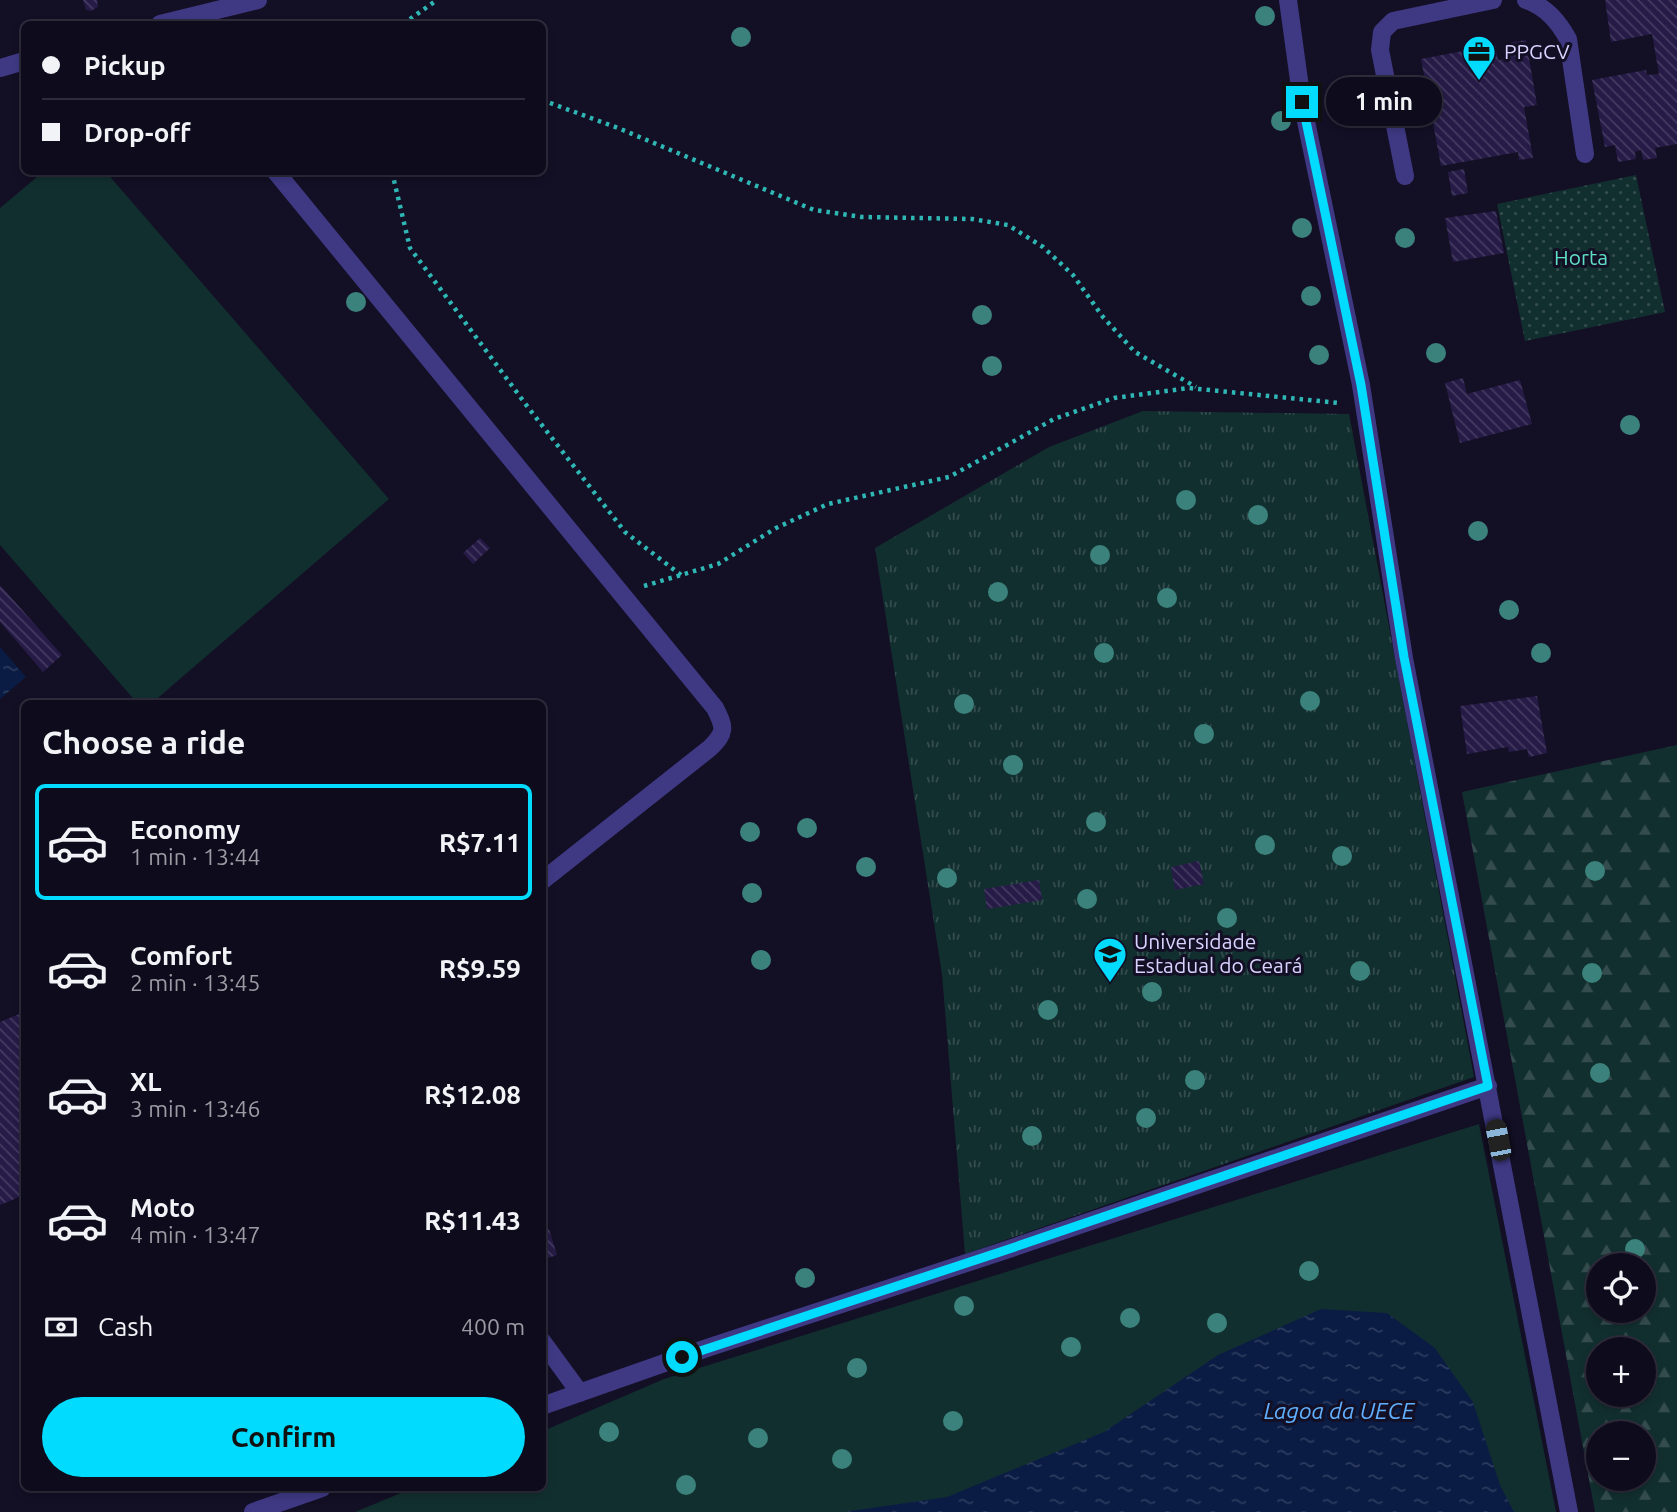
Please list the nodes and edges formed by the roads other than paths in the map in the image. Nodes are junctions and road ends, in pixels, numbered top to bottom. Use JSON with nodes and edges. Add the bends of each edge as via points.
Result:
{"nodes":[{"id":1,"x":258,"y":0,"type":"edge"},
{"id":2,"x":1288,"y":0,"type":"edge"},
{"id":3,"x":1493,"y":0,"type":"edge"},
{"id":4,"x":1526,"y":0,"type":"edge"},
{"id":5,"x":172,"y":21,"type":"edge"},
{"id":6,"x":21,"y":62,"type":"edge"},
{"id":7,"x":0,"y":68,"type":"edge"},
{"id":8,"x":1585,"y":154,"type":"dead end"},
{"id":9,"x":277,"y":175,"type":"edge"},
{"id":10,"x":1405,"y":176,"type":"dead end"},
{"id":11,"x":546,"y":878,"type":"edge"},
{"id":12,"x":1488,"y":1086,"type":"junction"},
{"id":13,"x":546,"y":1346,"type":"edge"},
{"id":14,"x":580,"y":1393,"type":"junction"},
{"id":15,"x":546,"y":1405,"type":"edge"},
{"id":16,"x":313,"y":1491,"type":"edge"},
{"id":17,"x":253,"y":1512,"type":"edge"},
{"id":18,"x":1569,"y":1512,"type":"edge"}],
"edges":[{"from":1,"to":5,"type":"lane"},
{"from":2,"to":12,"type":"lane","via":[[1302,102],[1364,406],[1404,657]]},
{"from":3,"to":10,"type":"lane","via":[[1393,20],[1381,32],[1380,50]]},
{"from":4,"to":8,"type":"lane","via":[[1548,13],[1568,39]]},
{"from":6,"to":7,"type":"lane"},
{"from":9,"to":11,"type":"lane","via":[[723,723],[722,736],[710,748]]},
{"from":12,"to":14,"type":"lane"},
{"from":12,"to":18,"type":"lane"},
{"from":13,"to":14,"type":"lane"},
{"from":14,"to":15,"type":"lane"},
{"from":16,"to":17,"type":"lane"}]}
